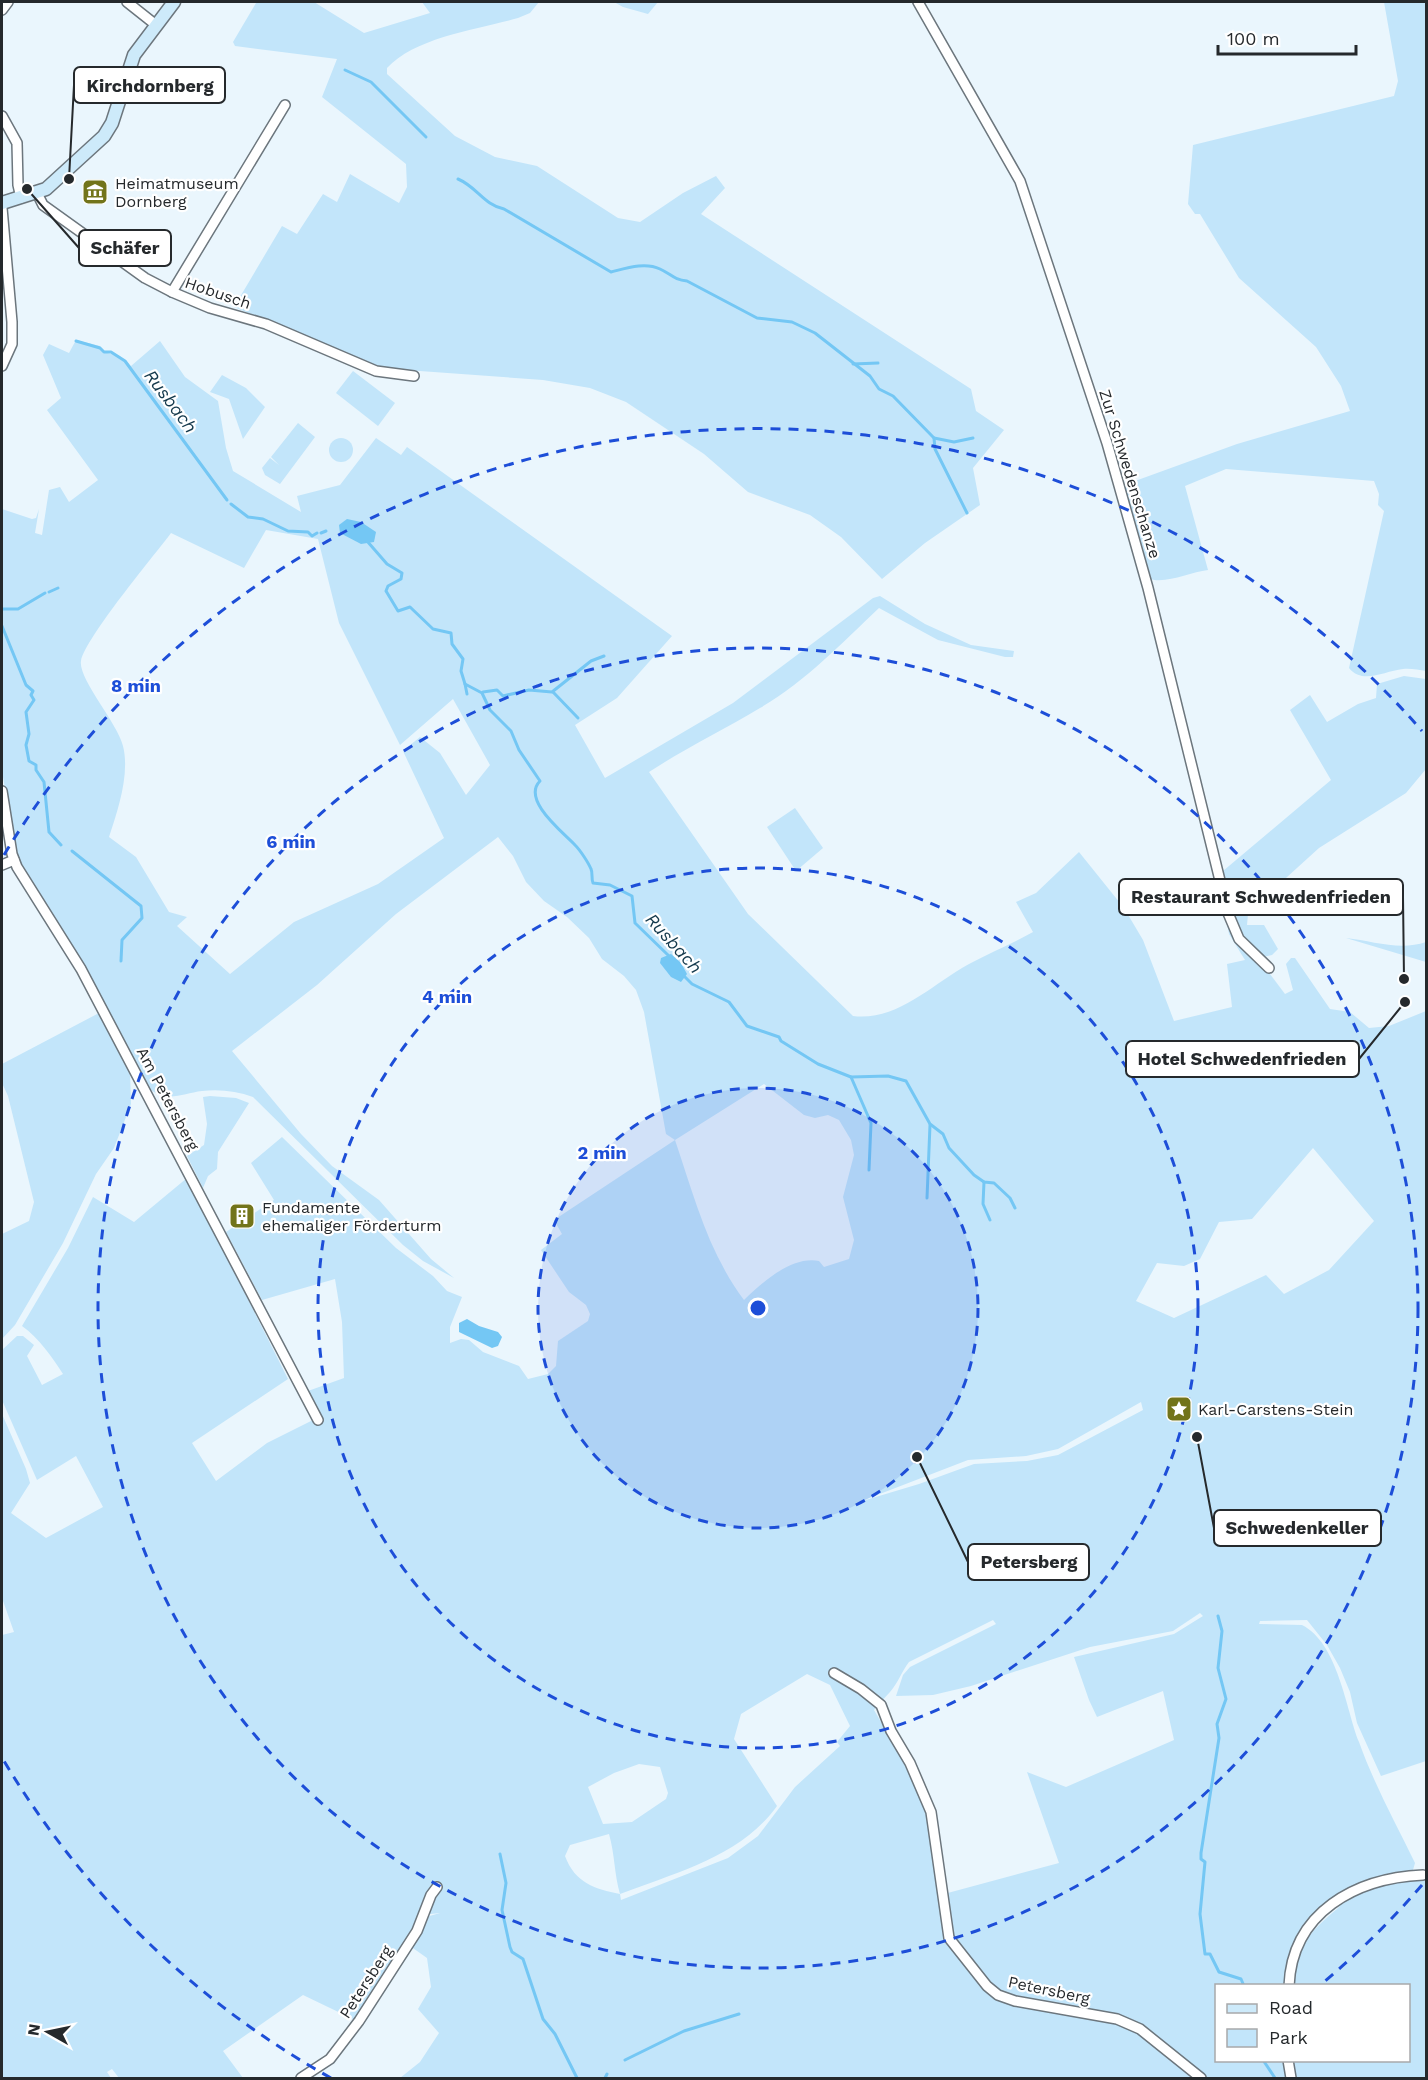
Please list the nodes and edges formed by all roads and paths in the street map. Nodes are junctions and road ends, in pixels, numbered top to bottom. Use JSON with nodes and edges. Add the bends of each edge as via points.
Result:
{"nodes":[{"id":1,"x":8,"y":2,"type":"edge"},
{"id":2,"x":128,"y":2,"type":"edge"},
{"id":3,"x":174,"y":2,"type":"edge"},
{"id":4,"x":918,"y":2,"type":"edge"},
{"id":5,"x":2,"y":10,"type":"edge"},
{"id":6,"x":156,"y":24,"type":"junction"},
{"id":7,"x":285,"y":105,"type":"dead end"},
{"id":8,"x":2,"y":116,"type":"edge"},
{"id":9,"x":37,"y":193,"type":"junction"},
{"id":10,"x":21,"y":198,"type":"junction"},
{"id":11,"x":2,"y":206,"type":"edge"},
{"id":12,"x":172,"y":292,"type":"junction"},
{"id":13,"x":2,"y":366,"type":"edge"},
{"id":14,"x":414,"y":376,"type":"dead end"},
{"id":15,"x":2,"y":791,"type":"edge"},
{"id":16,"x":14,"y":860,"type":"junction"},
{"id":17,"x":2,"y":865,"type":"edge"},
{"id":18,"x":1269,"y":968,"type":"dead end"},
{"id":19,"x":318,"y":1420,"type":"dead end"},
{"id":20,"x":834,"y":1673,"type":"dead end"},
{"id":21,"x":1423,"y":1875,"type":"dead end"},
{"id":22,"x":437,"y":1887,"type":"dead end"},
{"id":23,"x":1289,"y":1984,"type":"edge"},
{"id":24,"x":1288,"y":2062,"type":"edge"},
{"id":25,"x":301,"y":2079,"type":"edge"},
{"id":26,"x":1200,"y":2079,"type":"edge"},
{"id":27,"x":1291,"y":2079,"type":"edge"}],
"edges":[{"from":1,"to":5,"type":"street"},
{"from":2,"to":6,"type":"street"},
{"from":3,"to":6,"type":"street"},
{"from":4,"to":18,"type":"street","name":"Zur Schwedenschanze","via":[[1020,181],[1107,443],[1139,555],[1228,913],[1239,939]]},
{"from":6,"to":9,"type":"street","via":[[135,55],[104,136],[54,183]]},
{"from":7,"to":12,"type":"street"},
{"from":8,"to":10,"type":"street","via":[[17,143]]},
{"from":9,"to":10,"type":"street"},
{"from":9,"to":12,"type":"street","name":"Hobusch","via":[[42,205],[145,278]]},
{"from":10,"to":11,"type":"street"},
{"from":11,"to":13,"type":"street","via":[[12,322],[12,344]]},
{"from":12,"to":14,"type":"street","name":"Hobusch","via":[[266,324],[376,372]]},
{"from":15,"to":16,"type":"street","name":"Am Petersberg"},
{"from":16,"to":17,"type":"street"},
{"from":16,"to":19,"type":"street","name":"Am Petersberg","via":[[86,978]]},
{"from":20,"to":26,"type":"street","name":"Petersberg","via":[[881,1705],[910,1763],[931,1812],[949,1938],[987,1986],[1015,2001],[1117,2019],[1140,2029]]},
{"from":21,"to":23,"type":"street","via":[[1389,1879],[1351,1891],[1333,1902],[1303,1935],[1295,1952]]},
{"from":22,"to":25,"type":"street","name":"Petersberg","via":[[417,1930],[359,2021],[330,2059]]},
{"from":24,"to":27,"type":"street"}]}
